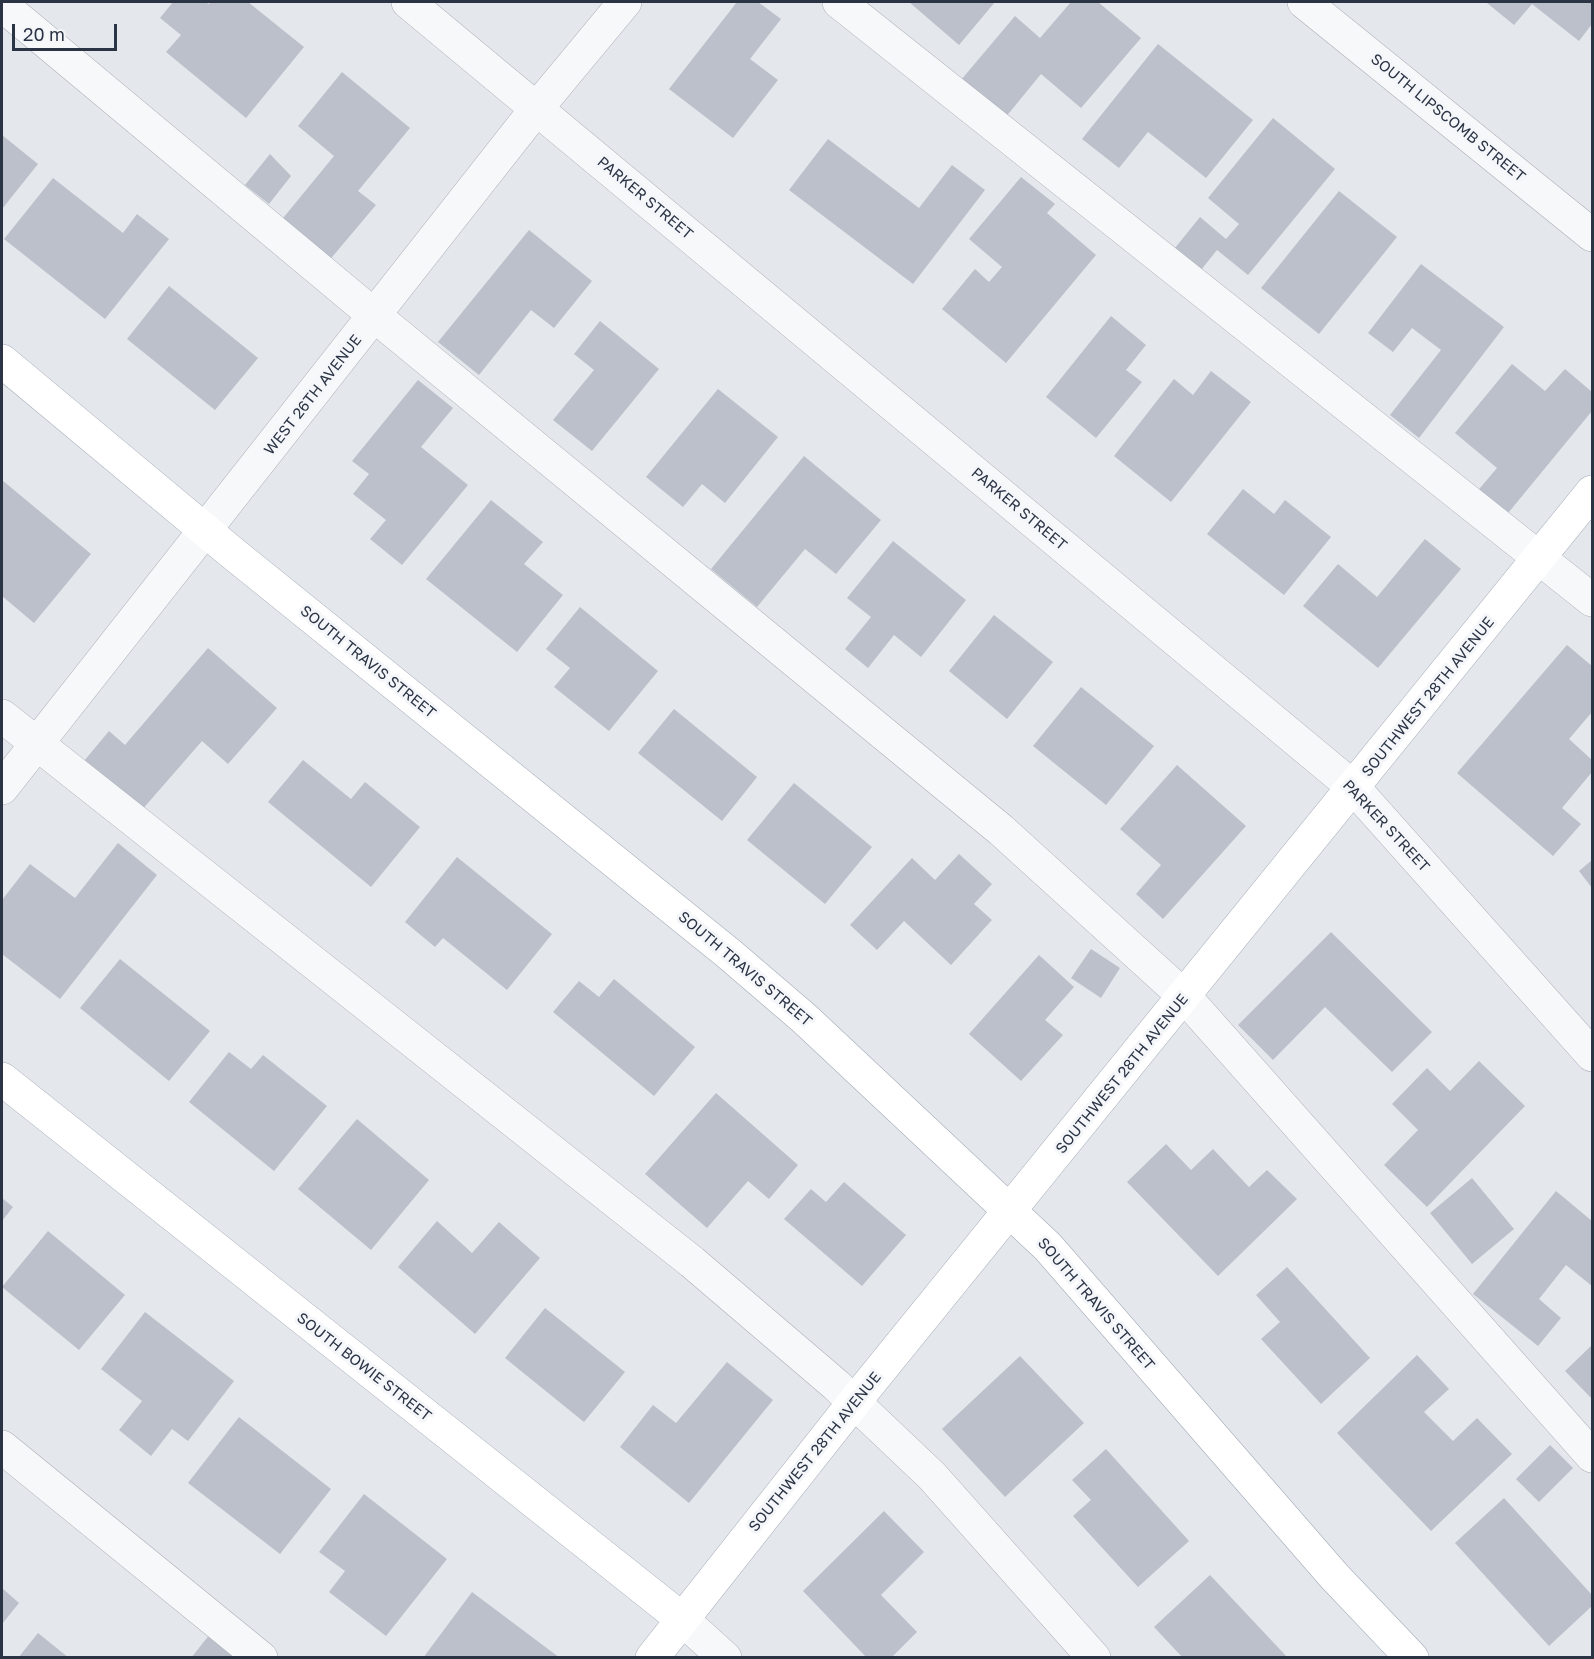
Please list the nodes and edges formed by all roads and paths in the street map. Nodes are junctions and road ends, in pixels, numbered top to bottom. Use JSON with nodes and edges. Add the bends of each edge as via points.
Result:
{"nodes":[{"id":1,"x":408,"y":2,"type":"edge"},
{"id":2,"x":625,"y":2,"type":"edge"},
{"id":3,"x":839,"y":2,"type":"edge"},
{"id":4,"x":1304,"y":2,"type":"edge"},
{"id":5,"x":2,"y":5,"type":"edge"},
{"id":6,"x":537,"y":108,"type":"junction"},
{"id":7,"x":1593,"y":235,"type":"edge"},
{"id":8,"x":375,"y":316,"type":"junction"},
{"id":9,"x":2,"y":361,"type":"edge"},
{"id":10,"x":1593,"y":492,"type":"edge"},
{"id":11,"x":207,"y":530,"type":"junction"},
{"id":12,"x":1541,"y":558,"type":"junction"},
{"id":13,"x":1593,"y":600,"type":"edge"},
{"id":14,"x":2,"y":716,"type":"edge"},
{"id":15,"x":37,"y":744,"type":"junction"},
{"id":16,"x":1353,"y":787,"type":"junction"},
{"id":17,"x":2,"y":788,"type":"edge"},
{"id":18,"x":1185,"y":997,"type":"junction"},
{"id":19,"x":1593,"y":1055,"type":"edge"},
{"id":20,"x":2,"y":1079,"type":"edge"},
{"id":21,"x":1011,"y":1210,"type":"junction"},
{"id":22,"x":855,"y":1401,"type":"junction"},
{"id":23,"x":2,"y":1447,"type":"edge"},
{"id":24,"x":1593,"y":1456,"type":"edge"},
{"id":25,"x":682,"y":1619,"type":"junction"},
{"id":26,"x":261,"y":1658,"type":"edge"},
{"id":27,"x":652,"y":1658,"type":"edge"},
{"id":28,"x":725,"y":1658,"type":"edge"},
{"id":29,"x":1094,"y":1658,"type":"edge"},
{"id":30,"x":1412,"y":1658,"type":"edge"}],
"edges":[{"from":1,"to":6,"type":"street","name":"PARKER STREET"},
{"from":2,"to":6,"type":"street","name":"WEST 26TH AVENUE"},
{"from":3,"to":12,"type":"street"},
{"from":4,"to":7,"type":"street","name":"SOUTH LIPSCOMB STREET"},
{"from":5,"to":8,"type":"street"},
{"from":6,"to":8,"type":"street","name":"WEST 26TH AVENUE"},
{"from":6,"to":16,"type":"street","name":"PARKER STREET"},
{"from":8,"to":11,"type":"street","name":"WEST 26TH AVENUE"},
{"from":8,"to":18,"type":"street","via":[[1001,830]]},
{"from":9,"to":11,"type":"main road","name":"SOUTH TRAVIS STREET"},
{"from":10,"to":12,"type":"main road","name":"SOUTHWEST 28TH AVENUE"},
{"from":11,"to":15,"type":"street","name":"WEST 26TH AVENUE"},
{"from":11,"to":21,"type":"main road","name":"SOUTH TRAVIS STREET","via":[[728,953]]},
{"from":12,"to":13,"type":"street"},
{"from":12,"to":16,"type":"main road","name":"SOUTHWEST 28TH AVENUE"},
{"from":14,"to":15,"type":"street"},
{"from":15,"to":17,"type":"street","name":"WEST 26TH AVENUE"},
{"from":15,"to":22,"type":"street","via":[[683,1254]]},
{"from":16,"to":18,"type":"main road","name":"SOUTHWEST 28TH AVENUE"},
{"from":16,"to":19,"type":"street","name":"PARKER STREET"},
{"from":18,"to":21,"type":"main road","name":"SOUTHWEST 28TH AVENUE"},
{"from":18,"to":24,"type":"street"},
{"from":20,"to":25,"type":"main road","name":"SOUTH BOWIE STREET"},
{"from":21,"to":22,"type":"main road","name":"SOUTHWEST 28TH AVENUE"},
{"from":21,"to":30,"type":"main road","name":"SOUTH TRAVIS STREET","via":[[1048,1247],[1334,1576]]},
{"from":22,"to":25,"type":"main road","name":"SOUTHWEST 28TH AVENUE"},
{"from":22,"to":29,"type":"street","via":[[932,1476]]},
{"from":23,"to":26,"type":"street"},
{"from":25,"to":27,"type":"main road","name":"SOUTHWEST 28TH AVENUE"},
{"from":25,"to":28,"type":"street","name":"SOUTH BOWIE STREET"}]}
